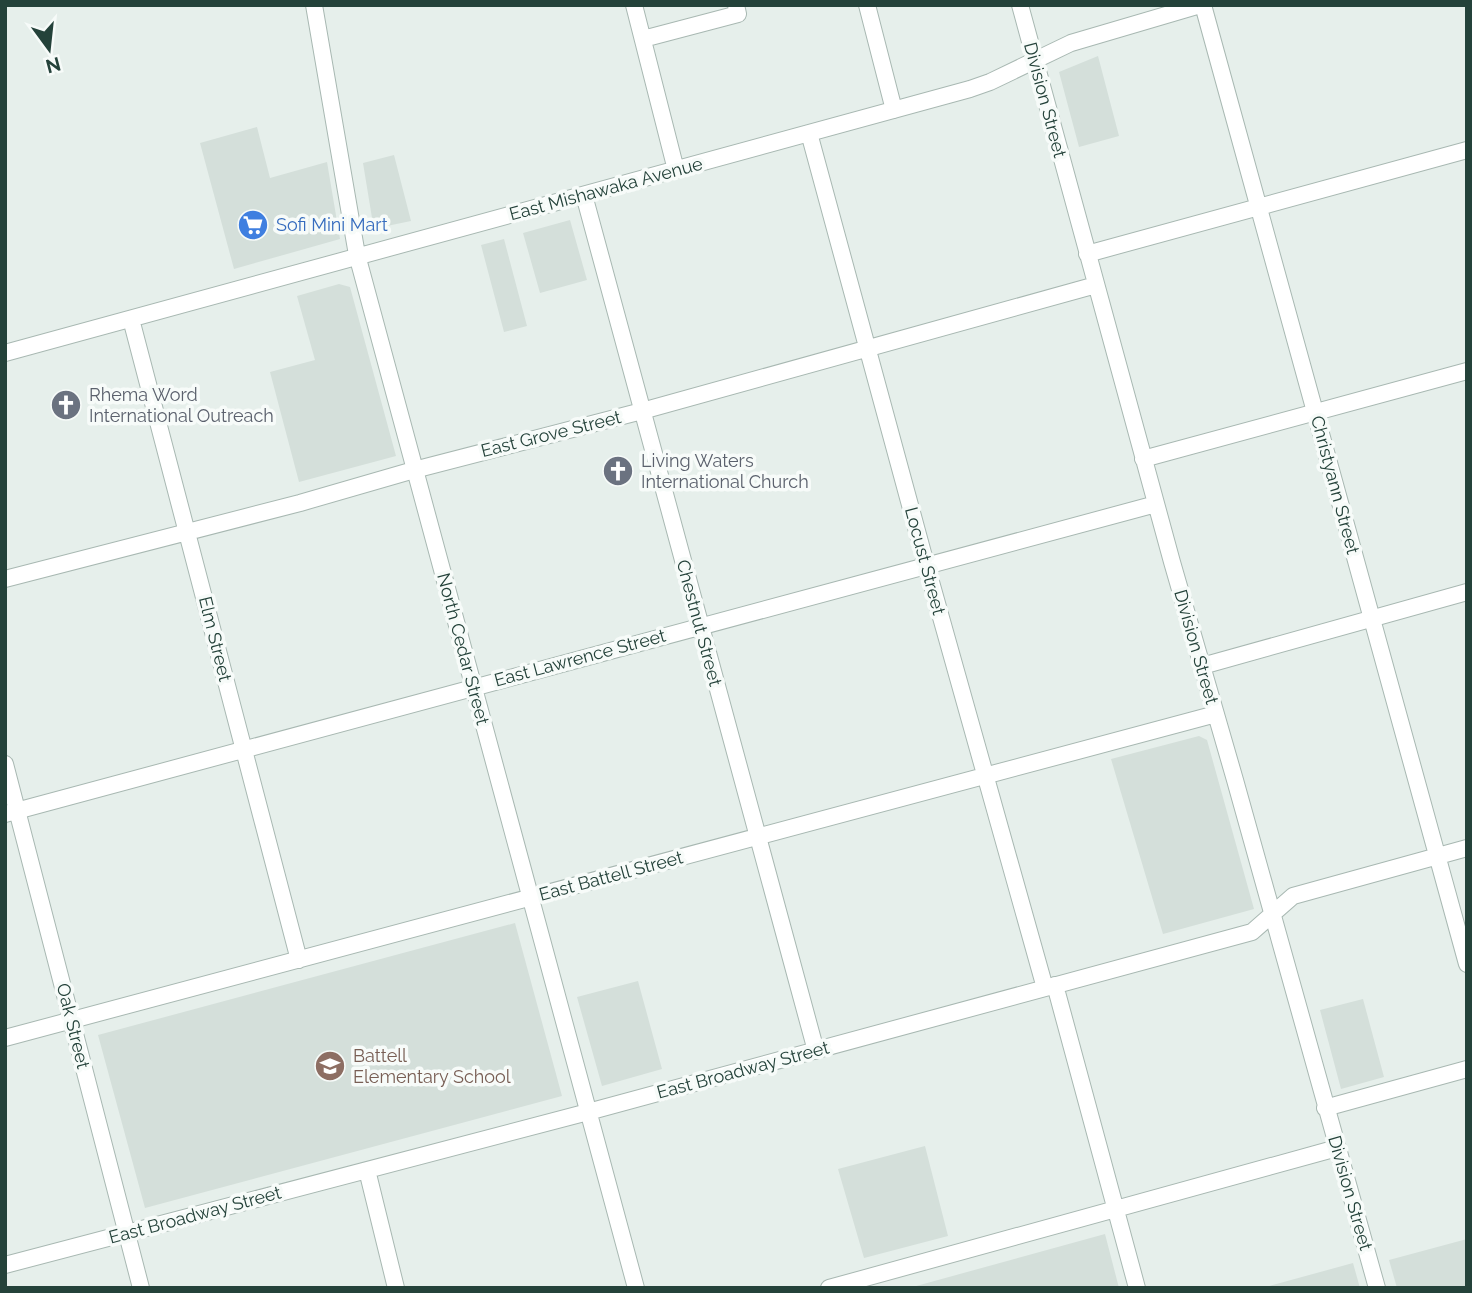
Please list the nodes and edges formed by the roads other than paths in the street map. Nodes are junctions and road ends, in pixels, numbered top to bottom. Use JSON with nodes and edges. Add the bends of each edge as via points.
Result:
{"nodes":[{"id":1,"x":314,"y":5,"type":"edge"},
{"id":2,"x":634,"y":5,"type":"edge"},
{"id":3,"x":736,"y":5,"type":"edge"},
{"id":4,"x":867,"y":5,"type":"edge"},
{"id":5,"x":1020,"y":5,"type":"edge"},
{"id":6,"x":1201,"y":5,"type":"edge"},
{"id":7,"x":643,"y":39,"type":"junction"},
{"id":8,"x":1035,"y":60,"type":"junction"},
{"id":9,"x":894,"y":110,"type":"junction"},
{"id":10,"x":809,"y":133,"type":"junction"},
{"id":11,"x":1467,"y":150,"type":"edge"},
{"id":12,"x":676,"y":170,"type":"junction"},
{"id":13,"x":584,"y":195,"type":"junction"},
{"id":14,"x":1258,"y":206,"type":"junction"},
{"id":15,"x":1087,"y":254,"type":"junction"},
{"id":16,"x":357,"y":255,"type":"junction"},
{"id":17,"x":1096,"y":285,"type":"junction"},
{"id":18,"x":131,"y":319,"type":"junction"},
{"id":19,"x":868,"y":347,"type":"junction"},
{"id":20,"x":5,"y":353,"type":"edge"},
{"id":21,"x":1467,"y":371,"type":"edge"},
{"id":22,"x":642,"y":411,"type":"junction"},
{"id":23,"x":1315,"y":412,"type":"junction"},
{"id":24,"x":1143,"y":459,"type":"junction"},
{"id":25,"x":414,"y":470,"type":"junction"},
{"id":26,"x":1156,"y":503,"type":"junction"},
{"id":27,"x":188,"y":533,"type":"junction"},
{"id":28,"x":926,"y":564,"type":"junction"},
{"id":29,"x":5,"y":579,"type":"edge"},
{"id":30,"x":1467,"y":592,"type":"edge"},
{"id":31,"x":1371,"y":618,"type":"junction"},
{"id":32,"x":700,"y":626,"type":"junction"},
{"id":33,"x":1202,"y":666,"type":"junction"},
{"id":34,"x":473,"y":687,"type":"junction"},
{"id":35,"x":1216,"y":714,"type":"junction"},
{"id":36,"x":243,"y":750,"type":"junction"},
{"id":37,"x":5,"y":764,"type":"edge"},
{"id":38,"x":985,"y":775,"type":"junction"},
{"id":39,"x":11,"y":812,"type":"edge"},
{"id":40,"x":757,"y":836,"type":"junction"},
{"id":41,"x":1467,"y":848,"type":"edge"},
{"id":42,"x":1437,"y":856,"type":"junction"},
{"id":43,"x":529,"y":898,"type":"junction"},
{"id":44,"x":1273,"y":913,"type":"junction"},
{"id":45,"x":299,"y":960,"type":"junction"},
{"id":46,"x":1467,"y":964,"type":"edge"},
{"id":47,"x":1050,"y":987,"type":"junction"},
{"id":48,"x":72,"y":1021,"type":"junction"},
{"id":49,"x":5,"y":1038,"type":"edge"},
{"id":50,"x":816,"y":1051,"type":"junction"},
{"id":51,"x":1467,"y":1069,"type":"edge"},
{"id":52,"x":1325,"y":1108,"type":"junction"},
{"id":53,"x":588,"y":1112,"type":"junction"},
{"id":54,"x":1337,"y":1148,"type":"junction"},
{"id":55,"x":367,"y":1170,"type":"junction"},
{"id":56,"x":1115,"y":1209,"type":"junction"},
{"id":57,"x":126,"y":1233,"type":"junction"},
{"id":58,"x":5,"y":1265,"type":"edge"},
{"id":59,"x":141,"y":1288,"type":"edge"},
{"id":60,"x":396,"y":1288,"type":"edge"},
{"id":61,"x":636,"y":1288,"type":"edge"},
{"id":62,"x":829,"y":1288,"type":"edge"},
{"id":63,"x":1137,"y":1288,"type":"edge"},
{"id":64,"x":1377,"y":1288,"type":"edge"}],
"edges":[{"from":1,"to":16,"type":"street","name":"North Cedar Street"},
{"from":2,"to":7,"type":"street"},
{"from":3,"to":7,"type":"street","via":[[738,14]]},
{"from":4,"to":9,"type":"street"},
{"from":5,"to":8,"type":"street","name":"Division Street"},
{"from":6,"to":8,"type":"street","name":"East Mishawaka Avenue","via":[[1085,38]]},
{"from":6,"to":14,"type":"street","name":"Christyann Street"},
{"from":7,"to":12,"type":"street"},
{"from":8,"to":9,"type":"street","name":"East Mishawaka Avenue","via":[[990,82]]},
{"from":8,"to":15,"type":"street","name":"Division Street"},
{"from":9,"to":10,"type":"street","name":"East Mishawaka Avenue"},
{"from":10,"to":12,"type":"street","name":"East Mishawaka Avenue"},
{"from":10,"to":19,"type":"street","name":"Locust Street"},
{"from":11,"to":14,"type":"street"},
{"from":12,"to":13,"type":"street","name":"East Mishawaka Avenue"},
{"from":13,"to":16,"type":"street","name":"East Mishawaka Avenue"},
{"from":13,"to":22,"type":"street","name":"Chestnut Street"},
{"from":14,"to":15,"type":"street"},
{"from":14,"to":23,"type":"street","name":"Christyann Street"},
{"from":15,"to":17,"type":"street","name":"Division Street"},
{"from":16,"to":18,"type":"street","name":"East Mishawaka Avenue"},
{"from":16,"to":25,"type":"street","name":"North Cedar Street"},
{"from":17,"to":19,"type":"street","name":"East Grove Street"},
{"from":17,"to":24,"type":"street","name":"Division Street"},
{"from":18,"to":20,"type":"street","name":"East Mishawaka Avenue"},
{"from":18,"to":27,"type":"street","name":"Elm Street"},
{"from":19,"to":22,"type":"street","name":"East Grove Street"},
{"from":19,"to":28,"type":"street","name":"Locust Street"},
{"from":21,"to":23,"type":"street"},
{"from":22,"to":25,"type":"street","name":"East Grove Street"},
{"from":22,"to":32,"type":"street","name":"Chestnut Street"},
{"from":23,"to":24,"type":"street"},
{"from":23,"to":31,"type":"street","name":"Christyann Street"},
{"from":24,"to":26,"type":"street","name":"Division Street"},
{"from":25,"to":27,"type":"street","name":"East Grove Street"},
{"from":25,"to":34,"type":"street","name":"North Cedar Street"},
{"from":26,"to":28,"type":"street","name":"East Lawrence Street"},
{"from":26,"to":33,"type":"street","name":"Division Street"},
{"from":27,"to":29,"type":"street","name":"East Grove Street"},
{"from":27,"to":36,"type":"street","name":"Elm Street"},
{"from":28,"to":32,"type":"street","name":"East Lawrence Street"},
{"from":28,"to":38,"type":"street","name":"Locust Street"},
{"from":30,"to":31,"type":"street"},
{"from":31,"to":33,"type":"street"},
{"from":31,"to":42,"type":"street","name":"Christyann Street"},
{"from":32,"to":34,"type":"street","name":"East Lawrence Street"},
{"from":32,"to":40,"type":"street","name":"Chestnut Street"},
{"from":33,"to":35,"type":"street","name":"Division Street"},
{"from":34,"to":36,"type":"street","name":"East Lawrence Street"},
{"from":34,"to":43,"type":"street","name":"North Cedar Street"},
{"from":35,"to":38,"type":"street","name":"East Battell Street"},
{"from":35,"to":44,"type":"street","name":"Division Street"},
{"from":36,"to":39,"type":"street","name":"East Lawrence Street"},
{"from":36,"to":45,"type":"street","name":"Elm Street"},
{"from":37,"to":39,"type":"street","name":"Oak Street"},
{"from":38,"to":40,"type":"street","name":"East Battell Street"},
{"from":38,"to":47,"type":"street","name":"Locust Street"},
{"from":39,"to":48,"type":"street","name":"Oak Street"},
{"from":40,"to":43,"type":"street","name":"East Battell Street"},
{"from":40,"to":50,"type":"street","name":"Chestnut Street"},
{"from":41,"to":42,"type":"street","name":"East Broadway Street"},
{"from":42,"to":44,"type":"street","name":"East Broadway Street","via":[[1293,896]]},
{"from":42,"to":46,"type":"street","name":"Christyann Street"},
{"from":43,"to":45,"type":"street","name":"East Battell Street"},
{"from":43,"to":53,"type":"street","name":"North Cedar Street"},
{"from":44,"to":47,"type":"street","name":"East Broadway Street","via":[[1252,932]]},
{"from":44,"to":52,"type":"street","name":"Division Street"},
{"from":45,"to":48,"type":"street","name":"East Battell Street"},
{"from":47,"to":50,"type":"street","name":"East Broadway Street"},
{"from":47,"to":56,"type":"street","name":"Locust Street"},
{"from":48,"to":49,"type":"street","name":"East Battell Street"},
{"from":48,"to":57,"type":"street","name":"Oak Street"},
{"from":50,"to":53,"type":"street","name":"East Broadway Street"},
{"from":51,"to":52,"type":"street"},
{"from":52,"to":54,"type":"street","name":"Division Street"},
{"from":53,"to":55,"type":"street","name":"East Broadway Street"},
{"from":53,"to":61,"type":"street","name":"North Cedar Street"},
{"from":54,"to":56,"type":"street"},
{"from":54,"to":64,"type":"street","name":"Division Street"},
{"from":55,"to":57,"type":"street","name":"East Broadway Street"},
{"from":55,"to":60,"type":"street"},
{"from":56,"to":62,"type":"street"},
{"from":56,"to":63,"type":"street","name":"Locust Street"},
{"from":57,"to":58,"type":"street","name":"East Broadway Street"},
{"from":57,"to":59,"type":"street","name":"Oak Street"}]}
